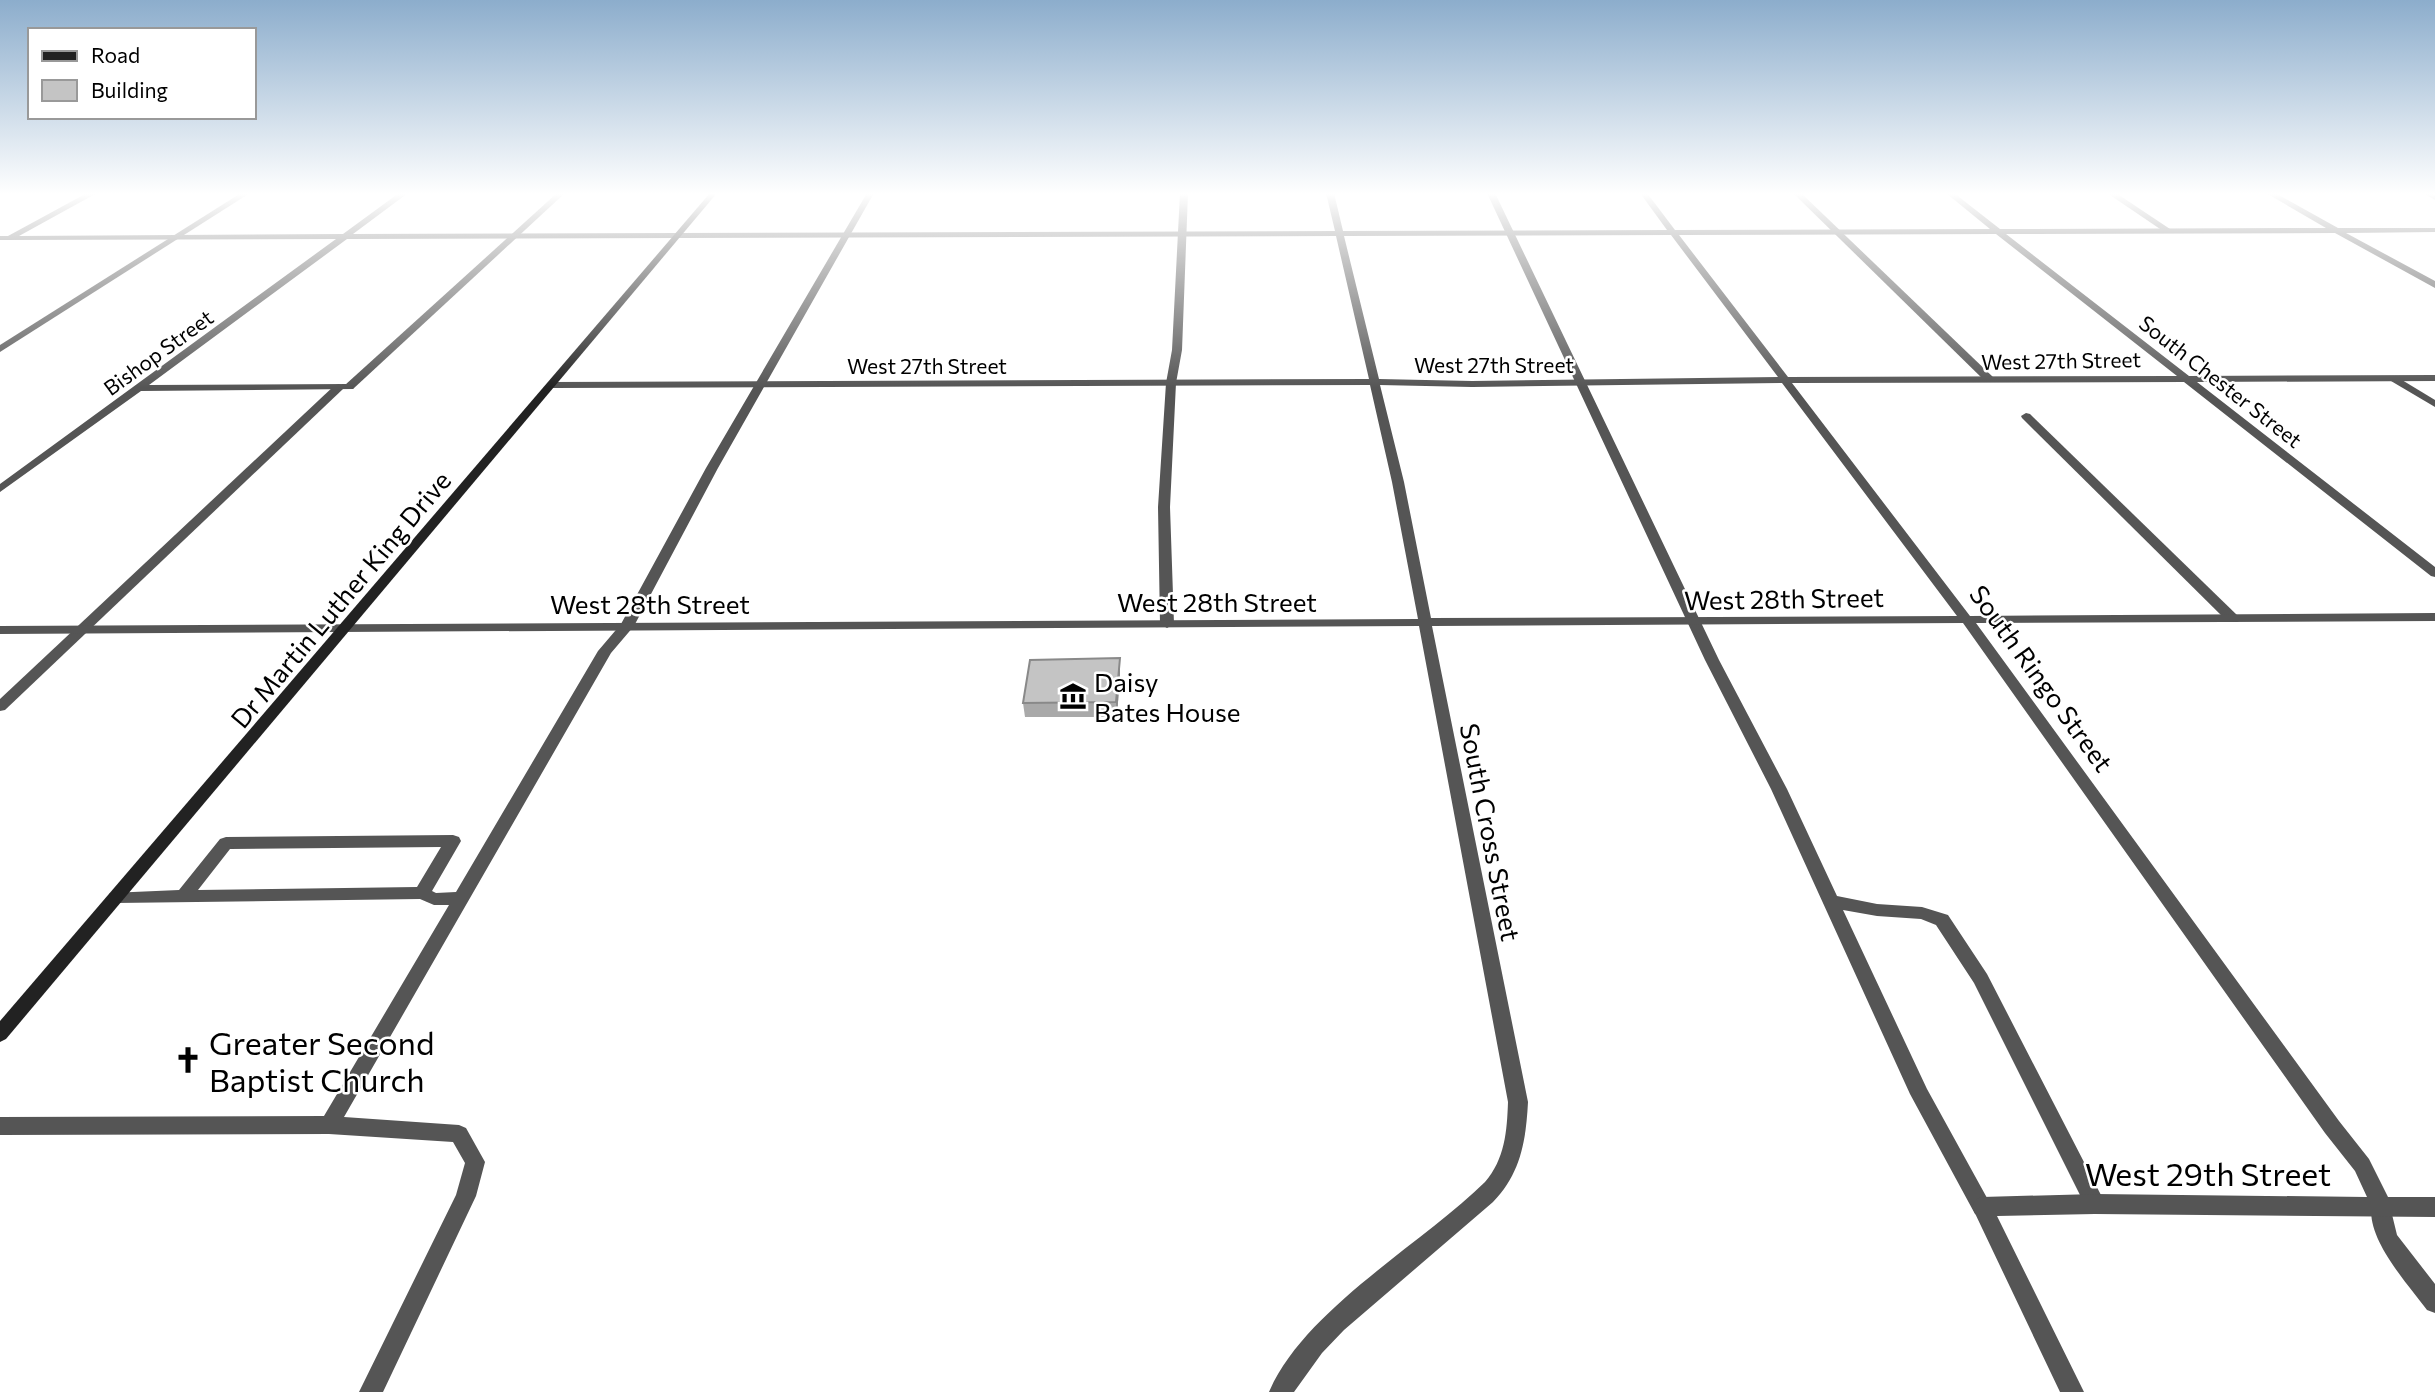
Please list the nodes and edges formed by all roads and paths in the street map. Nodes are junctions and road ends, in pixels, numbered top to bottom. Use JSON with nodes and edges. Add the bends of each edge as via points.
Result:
{"nodes":[{"id":1,"x":142,"y":258,"type":"edge"},
{"id":2,"x":314,"y":258,"type":"edge"},
{"id":3,"x":490,"y":258,"type":"edge"},
{"id":4,"x":658,"y":258,"type":"edge"},
{"id":5,"x":832,"y":258,"type":"edge"},
{"id":6,"x":1181,"y":258,"type":"edge"},
{"id":7,"x":1346,"y":258,"type":"edge"},
{"id":8,"x":1520,"y":258,"type":"edge"},
{"id":9,"x":1693,"y":258,"type":"edge"},
{"id":10,"x":1864,"y":258,"type":"edge"},
{"id":11,"x":2032,"y":258,"type":"edge"},
{"id":12,"x":2386,"y":258,"type":"edge"},
{"id":13,"x":2435,"y":285,"type":"edge"},
{"id":14,"x":0,"y":349,"type":"edge"},
{"id":15,"x":2185,"y":378,"type":"junction"},
{"id":16,"x":2395,"y":379,"type":"junction"},
{"id":17,"x":2435,"y":379,"type":"edge"},
{"id":18,"x":1785,"y":380,"type":"junction"},
{"id":19,"x":1990,"y":380,"type":"junction"},
{"id":20,"x":1375,"y":382,"type":"junction"},
{"id":21,"x":1171,"y":383,"type":"junction"},
{"id":22,"x":1582,"y":383,"type":"junction"},
{"id":23,"x":762,"y":384,"type":"junction"},
{"id":24,"x":553,"y":385,"type":"junction"},
{"id":25,"x":344,"y":387,"type":"junction"},
{"id":26,"x":139,"y":388,"type":"junction"},
{"id":27,"x":2435,"y":404,"type":"edge"},
{"id":28,"x":2026,"y":416,"type":"dead end"},
{"id":29,"x":0,"y":489,"type":"edge"},
{"id":30,"x":2435,"y":573,"type":"edge"},
{"id":31,"x":2435,"y":617,"type":"edge"},
{"id":32,"x":1966,"y":619,"type":"junction"},
{"id":33,"x":2233,"y":619,"type":"junction"},
{"id":34,"x":1424,"y":621,"type":"junction"},
{"id":35,"x":1695,"y":622,"type":"junction"},
{"id":36,"x":1167,"y":624,"type":"junction"},
{"id":37,"x":627,"y":626,"type":"junction"},
{"id":38,"x":345,"y":628,"type":"junction"},
{"id":39,"x":0,"y":629,"type":"edge"},
{"id":40,"x":81,"y":629,"type":"junction"},
{"id":41,"x":0,"y":707,"type":"edge"},
{"id":42,"x":422,"y":893,"type":"junction"},
{"id":43,"x":184,"y":896,"type":"junction"},
{"id":44,"x":116,"y":897,"type":"junction"},
{"id":45,"x":463,"y":898,"type":"junction"},
{"id":46,"x":1830,"y":901,"type":"junction"},
{"id":47,"x":0,"y":1034,"type":"edge"},
{"id":48,"x":329,"y":1125,"type":"junction"},
{"id":49,"x":0,"y":1126,"type":"edge"},
{"id":50,"x":2095,"y":1204,"type":"junction"},
{"id":51,"x":2381,"y":1205,"type":"junction"},
{"id":52,"x":1982,"y":1207,"type":"junction"},
{"id":53,"x":2435,"y":1207,"type":"edge"},
{"id":54,"x":2435,"y":1302,"type":"edge"},
{"id":55,"x":371,"y":1392,"type":"edge"},
{"id":56,"x":1282,"y":1392,"type":"edge"},
{"id":57,"x":2072,"y":1392,"type":"edge"}],
"edges":[{"from":1,"to":14,"type":"street"},
{"from":2,"to":26,"type":"street","name":"Bishop Street"},
{"from":3,"to":25,"type":"street"},
{"from":4,"to":24,"type":"street","name":"Dr Martin Luther King Drive"},
{"from":5,"to":23,"type":"street"},
{"from":6,"to":21,"type":"street"},
{"from":7,"to":20,"type":"street","name":"South Cross Street"},
{"from":8,"to":22,"type":"street"},
{"from":9,"to":18,"type":"street","name":"South Ringo Street"},
{"from":10,"to":19,"type":"street"},
{"from":11,"to":15,"type":"street","name":"South Chester Street"},
{"from":12,"to":13,"type":"street"},
{"from":15,"to":16,"type":"street","name":"West 27th Street"},
{"from":15,"to":19,"type":"street","name":"West 27th Street"},
{"from":15,"to":30,"type":"street","name":"South Chester Street"},
{"from":16,"to":17,"type":"street","name":"West 27th Street"},
{"from":16,"to":27,"type":"street"},
{"from":18,"to":19,"type":"street","name":"West 27th Street"},
{"from":18,"to":22,"type":"street","name":"West 27th Street"},
{"from":18,"to":32,"type":"street","name":"South Ringo Street"},
{"from":20,"to":21,"type":"street","name":"West 27th Street"},
{"from":20,"to":22,"type":"street","name":"West 27th Street"},
{"from":20,"to":34,"type":"street","name":"South Cross Street"},
{"from":21,"to":23,"type":"street","name":"West 27th Street"},
{"from":21,"to":36,"type":"street","via":[[1164,507]]},
{"from":22,"to":35,"type":"street"},
{"from":23,"to":24,"type":"street","name":"West 27th Street"},
{"from":23,"to":37,"type":"street"},
{"from":24,"to":38,"type":"street","name":"Dr Martin Luther King Drive"},
{"from":25,"to":26,"type":"street"},
{"from":25,"to":40,"type":"street"},
{"from":26,"to":29,"type":"street","name":"Bishop Street"},
{"from":28,"to":33,"type":"street"},
{"from":31,"to":33,"type":"street","name":"West 28th Street"},
{"from":32,"to":33,"type":"street","name":"West 28th Street"},
{"from":32,"to":35,"type":"street","name":"West 28th Street"},
{"from":32,"to":51,"type":"street","name":"South Ringo Street","via":[[2362,1165]]},
{"from":34,"to":35,"type":"street","name":"West 28th Street"},
{"from":34,"to":36,"type":"street","name":"West 28th Street"},
{"from":34,"to":56,"type":"street","name":"South Cross Street","via":[[1513,1067],[1517,1125],[1508,1165],[1497,1184],[1358,1303],[1303,1358]]},
{"from":35,"to":46,"type":"street"},
{"from":36,"to":37,"type":"street","name":"West 28th Street"},
{"from":37,"to":38,"type":"street","name":"West 28th Street"},
{"from":37,"to":45,"type":"street","via":[[606,651]]},
{"from":38,"to":40,"type":"street","name":"West 28th Street"},
{"from":38,"to":44,"type":"street","name":"Dr Martin Luther King Drive"},
{"from":39,"to":40,"type":"street","name":"West 28th Street"},
{"from":40,"to":41,"type":"street"},
{"from":42,"to":43,"type":"street"},
{"from":42,"to":43,"type":"street","via":[[453,841],[226,843]]},
{"from":42,"to":45,"type":"street","via":[[434,899]]},
{"from":43,"to":44,"type":"street"},
{"from":44,"to":47,"type":"street","name":"Dr Martin Luther King Drive"},
{"from":45,"to":48,"type":"street"},
{"from":46,"to":50,"type":"street","via":[[1922,913],[1947,926],[1981,979]]},
{"from":46,"to":52,"type":"street","via":[[1920,1094]]},
{"from":48,"to":49,"type":"street"},
{"from":48,"to":55,"type":"street","via":[[459,1134],[475,1162],[466,1196]]},
{"from":50,"to":51,"type":"street","name":"West 29th Street"},
{"from":50,"to":52,"type":"street","name":"West 29th Street"},
{"from":51,"to":53,"type":"street","name":"West 29th Street"},
{"from":51,"to":54,"type":"street","name":"South Ringo Street","via":[[2387,1239]]},
{"from":52,"to":57,"type":"street"}]}
